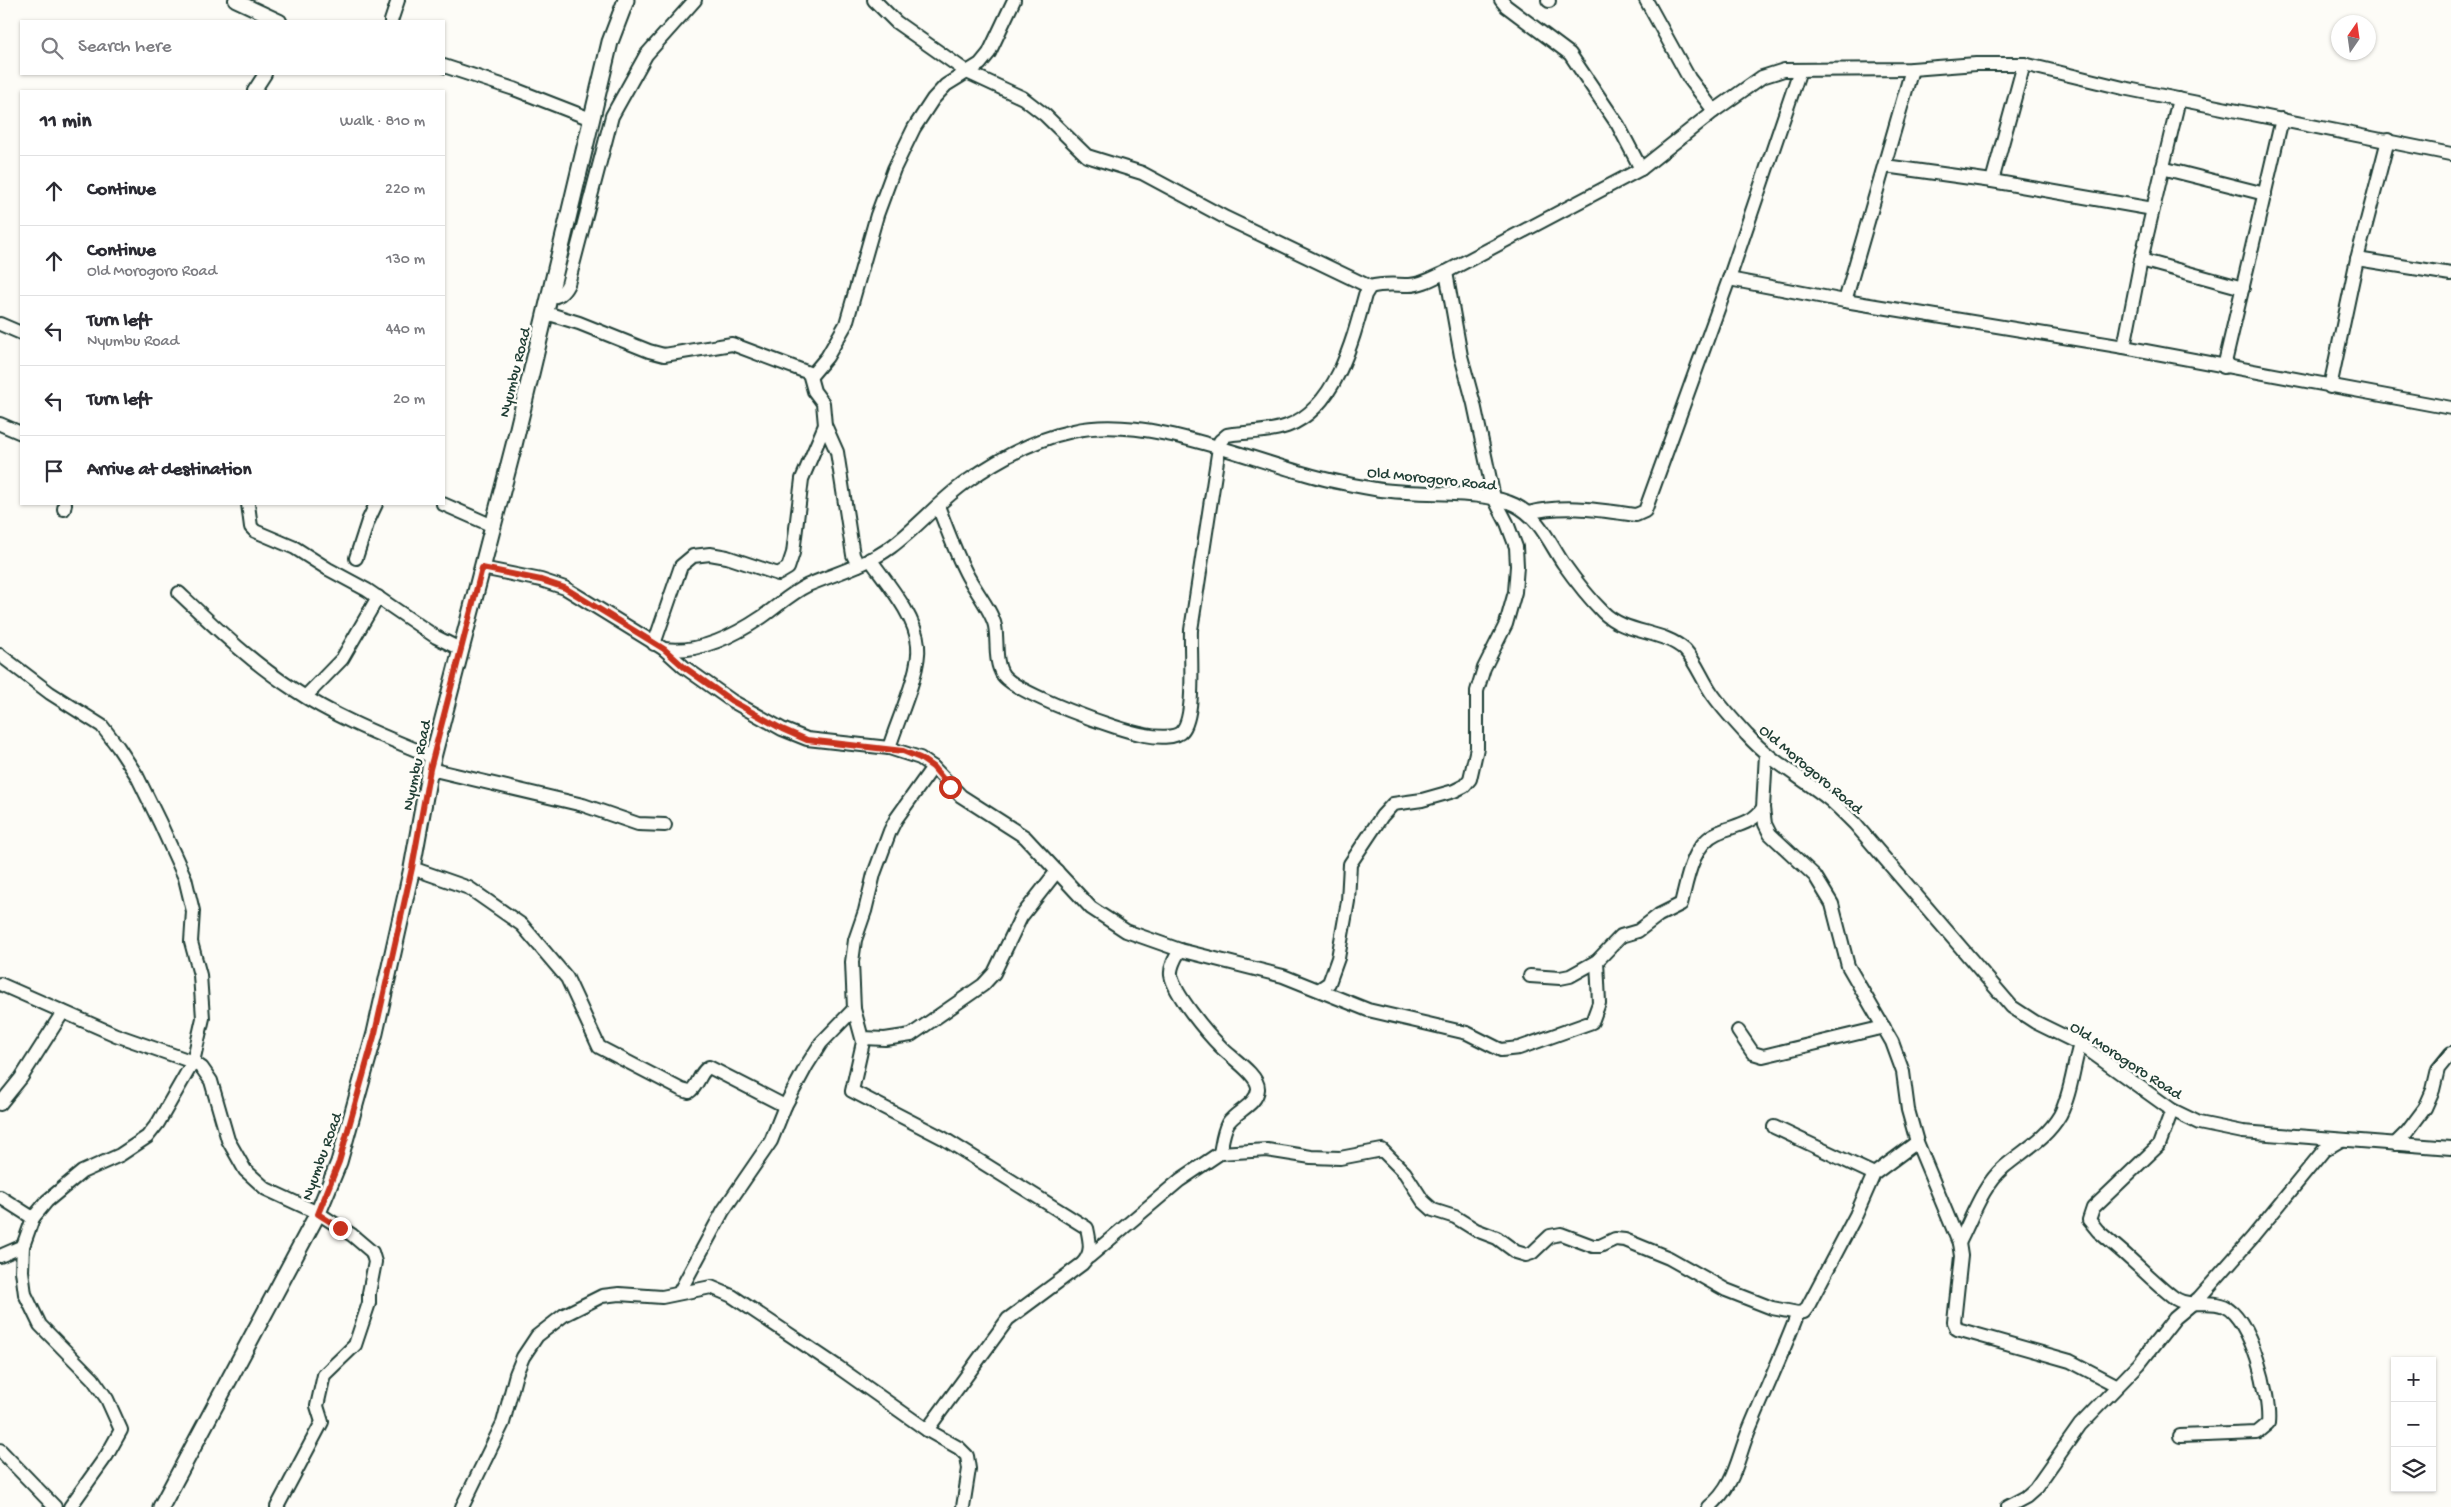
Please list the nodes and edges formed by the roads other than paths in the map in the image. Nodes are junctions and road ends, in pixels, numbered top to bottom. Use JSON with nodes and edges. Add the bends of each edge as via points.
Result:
{"nodes":[{"id":1,"x":235,"y":0,"type":"edge"},
{"id":2,"x":398,"y":0,"type":"edge"},
{"id":3,"x":626,"y":0,"type":"edge"},
{"id":4,"x":695,"y":0,"type":"edge"},
{"id":5,"x":874,"y":0,"type":"edge"},
{"id":6,"x":1014,"y":0,"type":"edge"},
{"id":7,"x":1501,"y":0,"type":"edge"},
{"id":8,"x":1646,"y":0,"type":"edge"},
{"id":9,"x":278,"y":20,"type":"edge"},
{"id":10,"x":391,"y":20,"type":"edge"},
{"id":11,"x":2024,"y":64,"type":"junction"},
{"id":12,"x":445,"y":66,"type":"edge"},
{"id":13,"x":1912,"y":69,"type":"junction"},
{"id":14,"x":1800,"y":70,"type":"junction"},
{"id":15,"x":967,"y":72,"type":"junction"},
{"id":16,"x":264,"y":75,"type":"edge"},
{"id":17,"x":255,"y":90,"type":"edge"},
{"id":18,"x":2179,"y":99,"type":"junction"},
{"id":19,"x":1714,"y":111,"type":"junction"},
{"id":20,"x":591,"y":119,"type":"junction"},
{"id":21,"x":2282,"y":119,"type":"junction"},
{"id":22,"x":2388,"y":140,"type":"junction"},
{"id":23,"x":2451,"y":154,"type":"edge"},
{"id":24,"x":1886,"y":166,"type":"junction"},
{"id":25,"x":2162,"y":168,"type":"junction"},
{"id":26,"x":1640,"y":169,"type":"junction"},
{"id":27,"x":1992,"y":181,"type":"junction"},
{"id":28,"x":2265,"y":194,"type":"junction"},
{"id":29,"x":2152,"y":210,"type":"junction"},
{"id":30,"x":2357,"y":259,"type":"junction"},
{"id":31,"x":2141,"y":260,"type":"junction"},
{"id":32,"x":1446,"y":272,"type":"junction"},
{"id":33,"x":2451,"y":274,"type":"edge"},
{"id":34,"x":1729,"y":279,"type":"junction"},
{"id":35,"x":1370,"y":287,"type":"junction"},
{"id":36,"x":2242,"y":288,"type":"junction"},
{"id":37,"x":1845,"y":301,"type":"junction"},
{"id":38,"x":547,"y":306,"type":"junction"},
{"id":39,"x":0,"y":324,"type":"edge"},
{"id":40,"x":20,"y":333,"type":"edge"},
{"id":41,"x":2124,"y":347,"type":"junction"},
{"id":42,"x":2224,"y":367,"type":"junction"},
{"id":43,"x":811,"y":376,"type":"junction"},
{"id":44,"x":2330,"y":387,"type":"junction"},
{"id":45,"x":2451,"y":408,"type":"edge"},
{"id":46,"x":0,"y":424,"type":"edge"},
{"id":47,"x":825,"y":425,"type":"junction"},
{"id":48,"x":20,"y":433,"type":"edge"},
{"id":49,"x":1218,"y":448,"type":"junction"},
{"id":50,"x":1494,"y":498,"type":"junction"},
{"id":51,"x":248,"y":505,"type":"edge"},
{"id":52,"x":376,"y":505,"type":"edge"},
{"id":53,"x":445,"y":505,"type":"edge"},
{"id":54,"x":938,"y":506,"type":"junction"},
{"id":55,"x":1528,"y":513,"type":"junction"},
{"id":56,"x":493,"y":526,"type":"junction"},
{"id":57,"x":356,"y":558,"type":"dead end"},
{"id":58,"x":870,"y":559,"type":"junction"},
{"id":59,"x":858,"y":565,"type":"junction"},
{"id":60,"x":482,"y":568,"type":"junction"},
{"id":61,"x":179,"y":593,"type":"dead end"},
{"id":62,"x":378,"y":597,"type":"junction"},
{"id":63,"x":659,"y":647,"type":"junction"},
{"id":64,"x":460,"y":649,"type":"junction"},
{"id":65,"x":0,"y":655,"type":"edge"},
{"id":66,"x":306,"y":696,"type":"junction"},
{"id":67,"x":889,"y":748,"type":"junction"},
{"id":68,"x":1766,"y":754,"type":"junction"},
{"id":69,"x":431,"y":763,"type":"junction"},
{"id":70,"x":933,"y":767,"type":"junction"},
{"id":71,"x":1763,"y":808,"type":"junction"},
{"id":72,"x":665,"y":825,"type":"dead end"},
{"id":73,"x":412,"y":868,"type":"junction"},
{"id":74,"x":1056,"y":871,"type":"junction"},
{"id":75,"x":1180,"y":950,"type":"junction"},
{"id":76,"x":1597,"y":961,"type":"junction"},
{"id":77,"x":1530,"y":976,"type":"dead end"},
{"id":78,"x":0,"y":984,"type":"edge"},
{"id":79,"x":1320,"y":989,"type":"junction"},
{"id":80,"x":854,"y":1009,"type":"junction"},
{"id":81,"x":63,"y":1012,"type":"junction"},
{"id":82,"x":1884,"y":1027,"type":"junction"},
{"id":83,"x":1738,"y":1031,"type":"dead end"},
{"id":84,"x":862,"y":1038,"type":"junction"},
{"id":85,"x":2080,"y":1044,"type":"junction"},
{"id":86,"x":2451,"y":1053,"type":"edge"},
{"id":87,"x":193,"y":1062,"type":"junction"},
{"id":88,"x":0,"y":1104,"type":"edge"},
{"id":89,"x":785,"y":1106,"type":"junction"},
{"id":90,"x":2172,"y":1110,"type":"junction"},
{"id":91,"x":1774,"y":1127,"type":"dead end"},
{"id":92,"x":2341,"y":1140,"type":"junction"},
{"id":93,"x":1917,"y":1142,"type":"junction"},
{"id":94,"x":2396,"y":1144,"type":"junction"},
{"id":95,"x":2451,"y":1148,"type":"edge"},
{"id":96,"x":1220,"y":1153,"type":"junction"},
{"id":97,"x":1874,"y":1174,"type":"junction"},
{"id":98,"x":0,"y":1197,"type":"edge"},
{"id":99,"x":318,"y":1214,"type":"junction"},
{"id":100,"x":33,"y":1218,"type":"junction"},
{"id":101,"x":1087,"y":1228,"type":"junction"},
{"id":102,"x":1109,"y":1241,"type":"junction"},
{"id":103,"x":1959,"y":1244,"type":"junction"},
{"id":104,"x":23,"y":1246,"type":"junction"},
{"id":105,"x":0,"y":1256,"type":"edge"},
{"id":106,"x":1089,"y":1257,"type":"junction"},
{"id":107,"x":679,"y":1293,"type":"junction"},
{"id":108,"x":2191,"y":1304,"type":"junction"},
{"id":109,"x":1798,"y":1313,"type":"junction"},
{"id":110,"x":2116,"y":1384,"type":"junction"},
{"id":111,"x":927,"y":1430,"type":"junction"},
{"id":112,"x":2180,"y":1436,"type":"dead end"},
{"id":113,"x":0,"y":1450,"type":"edge"},
{"id":114,"x":55,"y":1507,"type":"edge"},
{"id":115,"x":70,"y":1507,"type":"edge"},
{"id":116,"x":161,"y":1507,"type":"edge"},
{"id":117,"x":277,"y":1507,"type":"edge"},
{"id":118,"x":462,"y":1507,"type":"edge"},
{"id":119,"x":963,"y":1507,"type":"edge"},
{"id":120,"x":1709,"y":1507,"type":"edge"},
{"id":121,"x":2007,"y":1507,"type":"edge"}],
"edges":[{"from":1,"to":9,"type":"street"},
{"from":2,"to":10,"type":"street"},
{"from":3,"to":20,"type":"street","name":"Nyumbu Road","via":[[610,42]]},
{"from":4,"to":38,"type":"street","via":[[646,54],[612,116],[568,284]]},
{"from":5,"to":15,"type":"street","via":[[896,22]]},
{"from":6,"to":15,"type":"street","via":[[989,53]]},
{"from":7,"to":26,"type":"street","via":[[1570,54],[1618,125]]},
{"from":8,"to":19,"type":"street","via":[[1689,78]]},
{"from":11,"to":13,"type":"street"},
{"from":11,"to":18,"type":"street"},
{"from":11,"to":27,"type":"street"},
{"from":12,"to":20,"type":"street"},
{"from":13,"to":14,"type":"street"},
{"from":13,"to":24,"type":"street"},
{"from":14,"to":19,"type":"street","via":[[1784,70],[1762,77]]},
{"from":14,"to":34,"type":"street"},
{"from":15,"to":35,"type":"street","via":[[1022,98],[1045,115],[1087,156],[1142,173],[1226,218]]},
{"from":15,"to":43,"type":"street","via":[[933,99],[914,128],[877,215],[846,324]]},
{"from":16,"to":17,"type":"street"},
{"from":18,"to":21,"type":"street"},
{"from":18,"to":25,"type":"street"},
{"from":19,"to":26,"type":"street"},
{"from":20,"to":38,"type":"street","name":"Nyumbu Road"},
{"from":21,"to":22,"type":"street"},
{"from":21,"to":28,"type":"street"},
{"from":22,"to":23,"type":"street"},
{"from":22,"to":30,"type":"street"},
{"from":24,"to":27,"type":"street"},
{"from":24,"to":37,"type":"street"},
{"from":25,"to":28,"type":"street"},
{"from":25,"to":29,"type":"street"},
{"from":26,"to":32,"type":"street"},
{"from":27,"to":29,"type":"street"},
{"from":28,"to":36,"type":"street"},
{"from":29,"to":31,"type":"street"},
{"from":30,"to":33,"type":"street"},
{"from":30,"to":44,"type":"street"},
{"from":31,"to":36,"type":"street"},
{"from":31,"to":41,"type":"street"},
{"from":32,"to":35,"type":"street","via":[[1422,283],[1384,283]]},
{"from":32,"to":50,"type":"street","via":[[1461,356]]},
{"from":34,"to":37,"type":"street"},
{"from":34,"to":55,"type":"street","via":[[1645,512],[1636,515],[1549,508]]},
{"from":35,"to":49,"type":"street","via":[[1344,366],[1317,405],[1286,427],[1227,435]]},
{"from":36,"to":42,"type":"street"},
{"from":37,"to":41,"type":"street"},
{"from":38,"to":43,"type":"street","via":[[579,323],[656,353],[683,353],[732,344]]},
{"from":38,"to":56,"type":"street","name":"Nyumbu Road"},
{"from":39,"to":40,"type":"street"},
{"from":41,"to":42,"type":"street"},
{"from":42,"to":44,"type":"street"},
{"from":43,"to":47,"type":"street","via":[[814,391],[823,403]]},
{"from":44,"to":45,"type":"street"},
{"from":46,"to":48,"type":"street"},
{"from":47,"to":59,"type":"street","via":[[837,452]]},
{"from":47,"to":63,"type":"street","via":[[802,479],[793,553],[788,568],[778,574],[726,557],[710,554],[693,556],[681,566]]},
{"from":49,"to":50,"type":"street","name":"Old Morogoro Road","via":[[1334,482],[1389,491]]},
{"from":49,"to":54,"type":"street","name":"Old Morogoro Road","via":[[1137,430],[1075,430],[1013,453],[965,483]]},
{"from":49,"to":54,"type":"street","via":[[1191,630],[1192,688],[1188,717],[1181,733],[1170,736],[1146,736],[1043,701],[1009,681],[999,667],[995,624],[966,574]]},
{"from":50,"to":55,"type":"street","name":"Old Morogoro Road","via":[[1513,503]]},
{"from":50,"to":79,"type":"street","via":[[1516,547],[1518,566],[1506,624],[1484,668],[1477,691],[1477,748],[1470,779],[1454,791],[1393,804],[1382,816],[1350,864],[1348,901],[1338,958],[1329,983]]},
{"from":51,"to":62,"type":"street","via":[[251,527],[255,531],[295,548]]},
{"from":52,"to":57,"type":"street"},
{"from":53,"to":56,"type":"street"},
{"from":54,"to":58,"type":"street","name":"Old Morogoro Road","via":[[890,548]]},
{"from":55,"to":68,"type":"street","name":"Old Morogoro Road","via":[[1537,521],[1566,568],[1604,614],[1621,626],[1673,642],[1687,652],[1712,695]]},
{"from":56,"to":60,"type":"street","name":"Nyumbu Road"},
{"from":58,"to":59,"type":"street","name":"Old Morogoro Road"},
{"from":58,"to":67,"type":"street","via":[[900,602],[915,631],[918,646],[916,666]]},
{"from":59,"to":63,"type":"street","name":"Old Morogoro Road","via":[[792,594],[761,618],[715,642],[679,651]]},
{"from":60,"to":63,"type":"street","via":[[565,588]]},
{"from":60,"to":64,"type":"street","name":"Nyumbu Road"},
{"from":61,"to":66,"type":"street","via":[[225,637],[292,689]]},
{"from":62,"to":64,"type":"street","via":[[421,628]]},
{"from":62,"to":66,"type":"street","via":[[342,659]]},
{"from":63,"to":67,"type":"street","via":[[732,701],[807,740]]},
{"from":64,"to":69,"type":"street","name":"Nyumbu Road"},
{"from":65,"to":87,"type":"street","via":[[50,693],[102,726],[137,776],[160,823],[185,878],[193,912],[192,942],[200,975],[203,1018]]},
{"from":66,"to":69,"type":"street","via":[[356,726]]},
{"from":67,"to":70,"type":"street","via":[[920,758]]},
{"from":68,"to":71,"type":"street"},
{"from":68,"to":85,"type":"street","name":"Old Morogoro Road","via":[[1830,800],[1856,824],[2012,1007]]},
{"from":69,"to":72,"type":"street","via":[[583,805],[638,824]]},
{"from":69,"to":73,"type":"street","name":"Nyumbu Road"},
{"from":70,"to":74,"type":"street","via":[[961,796],[1025,837]]},
{"from":70,"to":80,"type":"street","via":[[896,820],[874,874],[855,940],[852,962]]},
{"from":71,"to":76,"type":"street","via":[[1756,818],[1744,825],[1715,834],[1706,841],[1693,859],[1681,904],[1638,931],[1621,936]]},
{"from":71,"to":82,"type":"street","via":[[1770,834],[1815,876],[1832,904],[1848,966]]},
{"from":73,"to":89,"type":"street","via":[[469,888],[522,925],[567,978],[599,1047],[682,1090],[689,1092],[694,1089],[709,1067]]},
{"from":73,"to":99,"type":"street","name":"Nyumbu Road","via":[[352,1121]]},
{"from":74,"to":75,"type":"street","via":[[1098,913],[1126,931]]},
{"from":74,"to":84,"type":"street","via":[[1021,917],[994,973],[983,985],[911,1035]]},
{"from":75,"to":79,"type":"street","via":[[1261,969]]},
{"from":75,"to":96,"type":"street","via":[[1172,964],[1171,974],[1180,994],[1220,1047],[1255,1079],[1258,1088],[1255,1098],[1228,1124]]},
{"from":76,"to":77,"type":"street","via":[[1570,976]]},
{"from":76,"to":79,"type":"street","via":[[1599,1003],[1592,1022],[1508,1051],[1493,1048],[1459,1031],[1348,1003]]},
{"from":78,"to":81,"type":"street"},
{"from":80,"to":84,"type":"street"},
{"from":80,"to":89,"type":"street","via":[[806,1065]]},
{"from":81,"to":87,"type":"street"},
{"from":81,"to":88,"type":"street","via":[[21,1078]]},
{"from":82,"to":83,"type":"street","via":[[1763,1056],[1753,1053]]},
{"from":82,"to":93,"type":"street","via":[[1903,1072],[1908,1110]]},
{"from":84,"to":101,"type":"street","via":[[861,1058],[852,1087],[855,1094],[897,1112],[943,1138]]},
{"from":85,"to":90,"type":"street","name":"Old Morogoro Road"},
{"from":85,"to":103,"type":"street","via":[[2061,1113],[2036,1144],[1996,1176]]},
{"from":86,"to":94,"type":"street","via":[[2438,1069],[2425,1108]]},
{"from":87,"to":99,"type":"street","via":[[211,1081],[228,1140],[245,1170],[266,1189]]},
{"from":87,"to":100,"type":"street","via":[[147,1137],[73,1178],[47,1200]]},
{"from":89,"to":107,"type":"street","via":[[771,1141],[723,1211]]},
{"from":90,"to":92,"type":"street","name":"Old Morogoro Road","via":[[2215,1128]]},
{"from":90,"to":108,"type":"street","via":[[2159,1144],[2093,1208],[2089,1220],[2174,1298]]},
{"from":91,"to":97,"type":"street"},
{"from":92,"to":94,"type":"street","name":"Old Morogoro Road"},
{"from":92,"to":108,"type":"street","via":[[2324,1150],[2252,1238]]},
{"from":93,"to":97,"type":"street"},
{"from":93,"to":103,"type":"street"},
{"from":94,"to":95,"type":"street","name":"Old Morogoro Road"},
{"from":96,"to":102,"type":"street","via":[[1180,1180]]},
{"from":96,"to":109,"type":"street","via":[[1267,1150],[1340,1158],[1382,1150],[1405,1172],[1433,1210],[1455,1217],[1516,1252],[1526,1255],[1555,1234],[1593,1246],[1621,1239],[1669,1258],[1726,1290],[1772,1308]]},
{"from":97,"to":109,"type":"street","via":[[1807,1308]]},
{"from":98,"to":100,"type":"street"},
{"from":99,"to":116,"type":"street","name":"Nyumbu Road"},
{"from":99,"to":117,"type":"street","via":[[365,1244],[375,1262],[369,1304],[356,1340],[349,1353],[324,1375],[317,1406],[322,1422]]},
{"from":100,"to":104,"type":"street"},
{"from":101,"to":102,"type":"street"},
{"from":101,"to":106,"type":"street"},
{"from":102,"to":106,"type":"street"},
{"from":103,"to":110,"type":"street","via":[[1961,1256],[1954,1322],[1957,1329],[2070,1361]]},
{"from":104,"to":105,"type":"street"},
{"from":104,"to":115,"type":"street","via":[[25,1294],[40,1326],[93,1379],[107,1399],[121,1430]]},
{"from":106,"to":111,"type":"street","via":[[1008,1318]]},
{"from":107,"to":111,"type":"street","via":[[711,1287],[732,1296]]},
{"from":107,"to":118,"type":"street","via":[[662,1297],[602,1296],[585,1303],[537,1336],[523,1357],[503,1423]]},
{"from":108,"to":110,"type":"street"},
{"from":108,"to":112,"type":"street","via":[[2222,1305],[2239,1319],[2250,1341],[2270,1409],[2268,1424],[2257,1433]]},
{"from":109,"to":120,"type":"street","via":[[1749,1430],[1736,1472],[1719,1499]]},
{"from":110,"to":121,"type":"street","via":[[2080,1425],[2035,1489]]},
{"from":111,"to":119,"type":"street","via":[[959,1448],[966,1456],[969,1469]]},
{"from":113,"to":114,"type":"street"}]}
